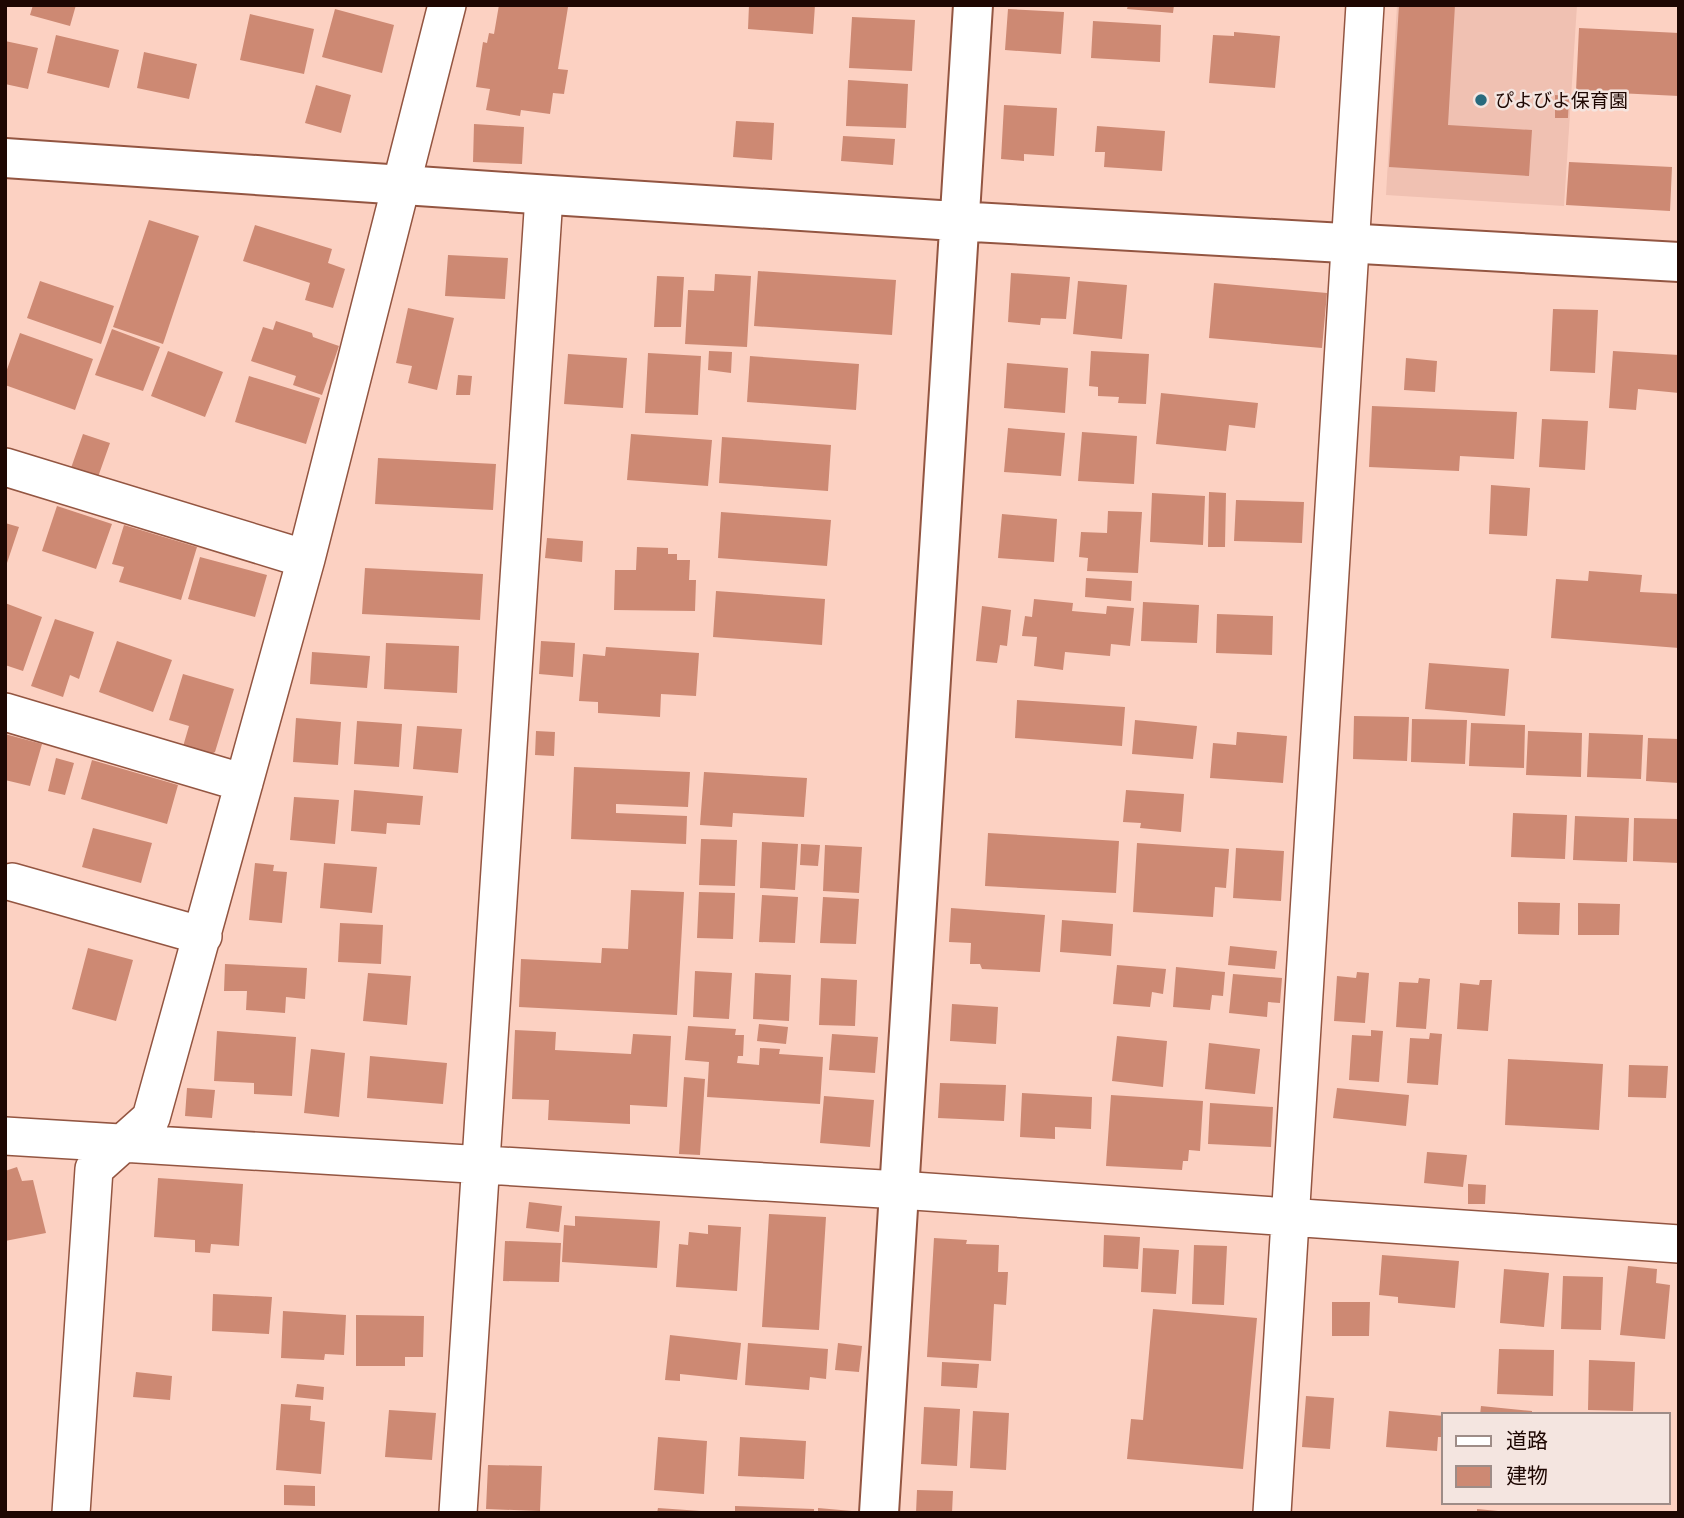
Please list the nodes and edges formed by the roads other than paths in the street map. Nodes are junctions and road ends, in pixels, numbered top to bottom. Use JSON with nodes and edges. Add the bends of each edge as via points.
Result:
{"nodes":[{"id":1,"x":447,"y":5,"type":"edge"},
{"id":2,"x":973,"y":5,"type":"edge"},
{"id":3,"x":1365,"y":5,"type":"edge"},
{"id":4,"x":5,"y":158,"type":"edge"},
{"id":5,"x":402,"y":185,"type":"junction"},
{"id":6,"x":544,"y":196,"type":"junction"},
{"id":7,"x":960,"y":222,"type":"junction"},
{"id":8,"x":1351,"y":242,"type":"junction"},
{"id":9,"x":1679,"y":262,"type":"edge"},
{"id":10,"x":5,"y":467,"type":"edge"},
{"id":11,"x":306,"y":559,"type":"junction"},
{"id":12,"x":5,"y":712,"type":"edge"},
{"id":13,"x":244,"y":783,"type":"junction"},
{"id":14,"x":12,"y":882,"type":"dead end"},
{"id":15,"x":203,"y":936,"type":"junction"},
{"id":16,"x":5,"y":1136,"type":"edge"},
{"id":17,"x":123,"y":1143,"type":"junction"},
{"id":18,"x":481,"y":1167,"type":"junction"},
{"id":19,"x":899,"y":1190,"type":"junction"},
{"id":20,"x":1291,"y":1217,"type":"junction"},
{"id":21,"x":1679,"y":1244,"type":"edge"},
{"id":22,"x":71,"y":1513,"type":"edge"},
{"id":23,"x":458,"y":1513,"type":"edge"},
{"id":24,"x":879,"y":1513,"type":"edge"},
{"id":25,"x":1272,"y":1513,"type":"edge"}],
"edges":[{"from":1,"to":5,"type":"street"},
{"from":2,"to":7,"type":"street"},
{"from":3,"to":8,"type":"street"},
{"from":4,"to":5,"type":"street"},
{"from":5,"to":6,"type":"street"},
{"from":5,"to":11,"type":"street"},
{"from":6,"to":7,"type":"street"},
{"from":6,"to":18,"type":"street"},
{"from":7,"to":8,"type":"street"},
{"from":7,"to":19,"type":"street"},
{"from":8,"to":9,"type":"street"},
{"from":8,"to":20,"type":"street"},
{"from":10,"to":11,"type":"street"},
{"from":11,"to":13,"type":"street"},
{"from":12,"to":13,"type":"street"},
{"from":13,"to":15,"type":"street"},
{"from":14,"to":15,"type":"street"},
{"from":15,"to":17,"type":"street","via":[[151,1118]]},
{"from":16,"to":17,"type":"street"},
{"from":17,"to":18,"type":"street"},
{"from":17,"to":22,"type":"street","via":[[94,1170]]},
{"from":18,"to":19,"type":"street"},
{"from":18,"to":23,"type":"street"},
{"from":19,"to":20,"type":"street"},
{"from":19,"to":24,"type":"street"},
{"from":20,"to":21,"type":"street"},
{"from":20,"to":25,"type":"street"}]}
